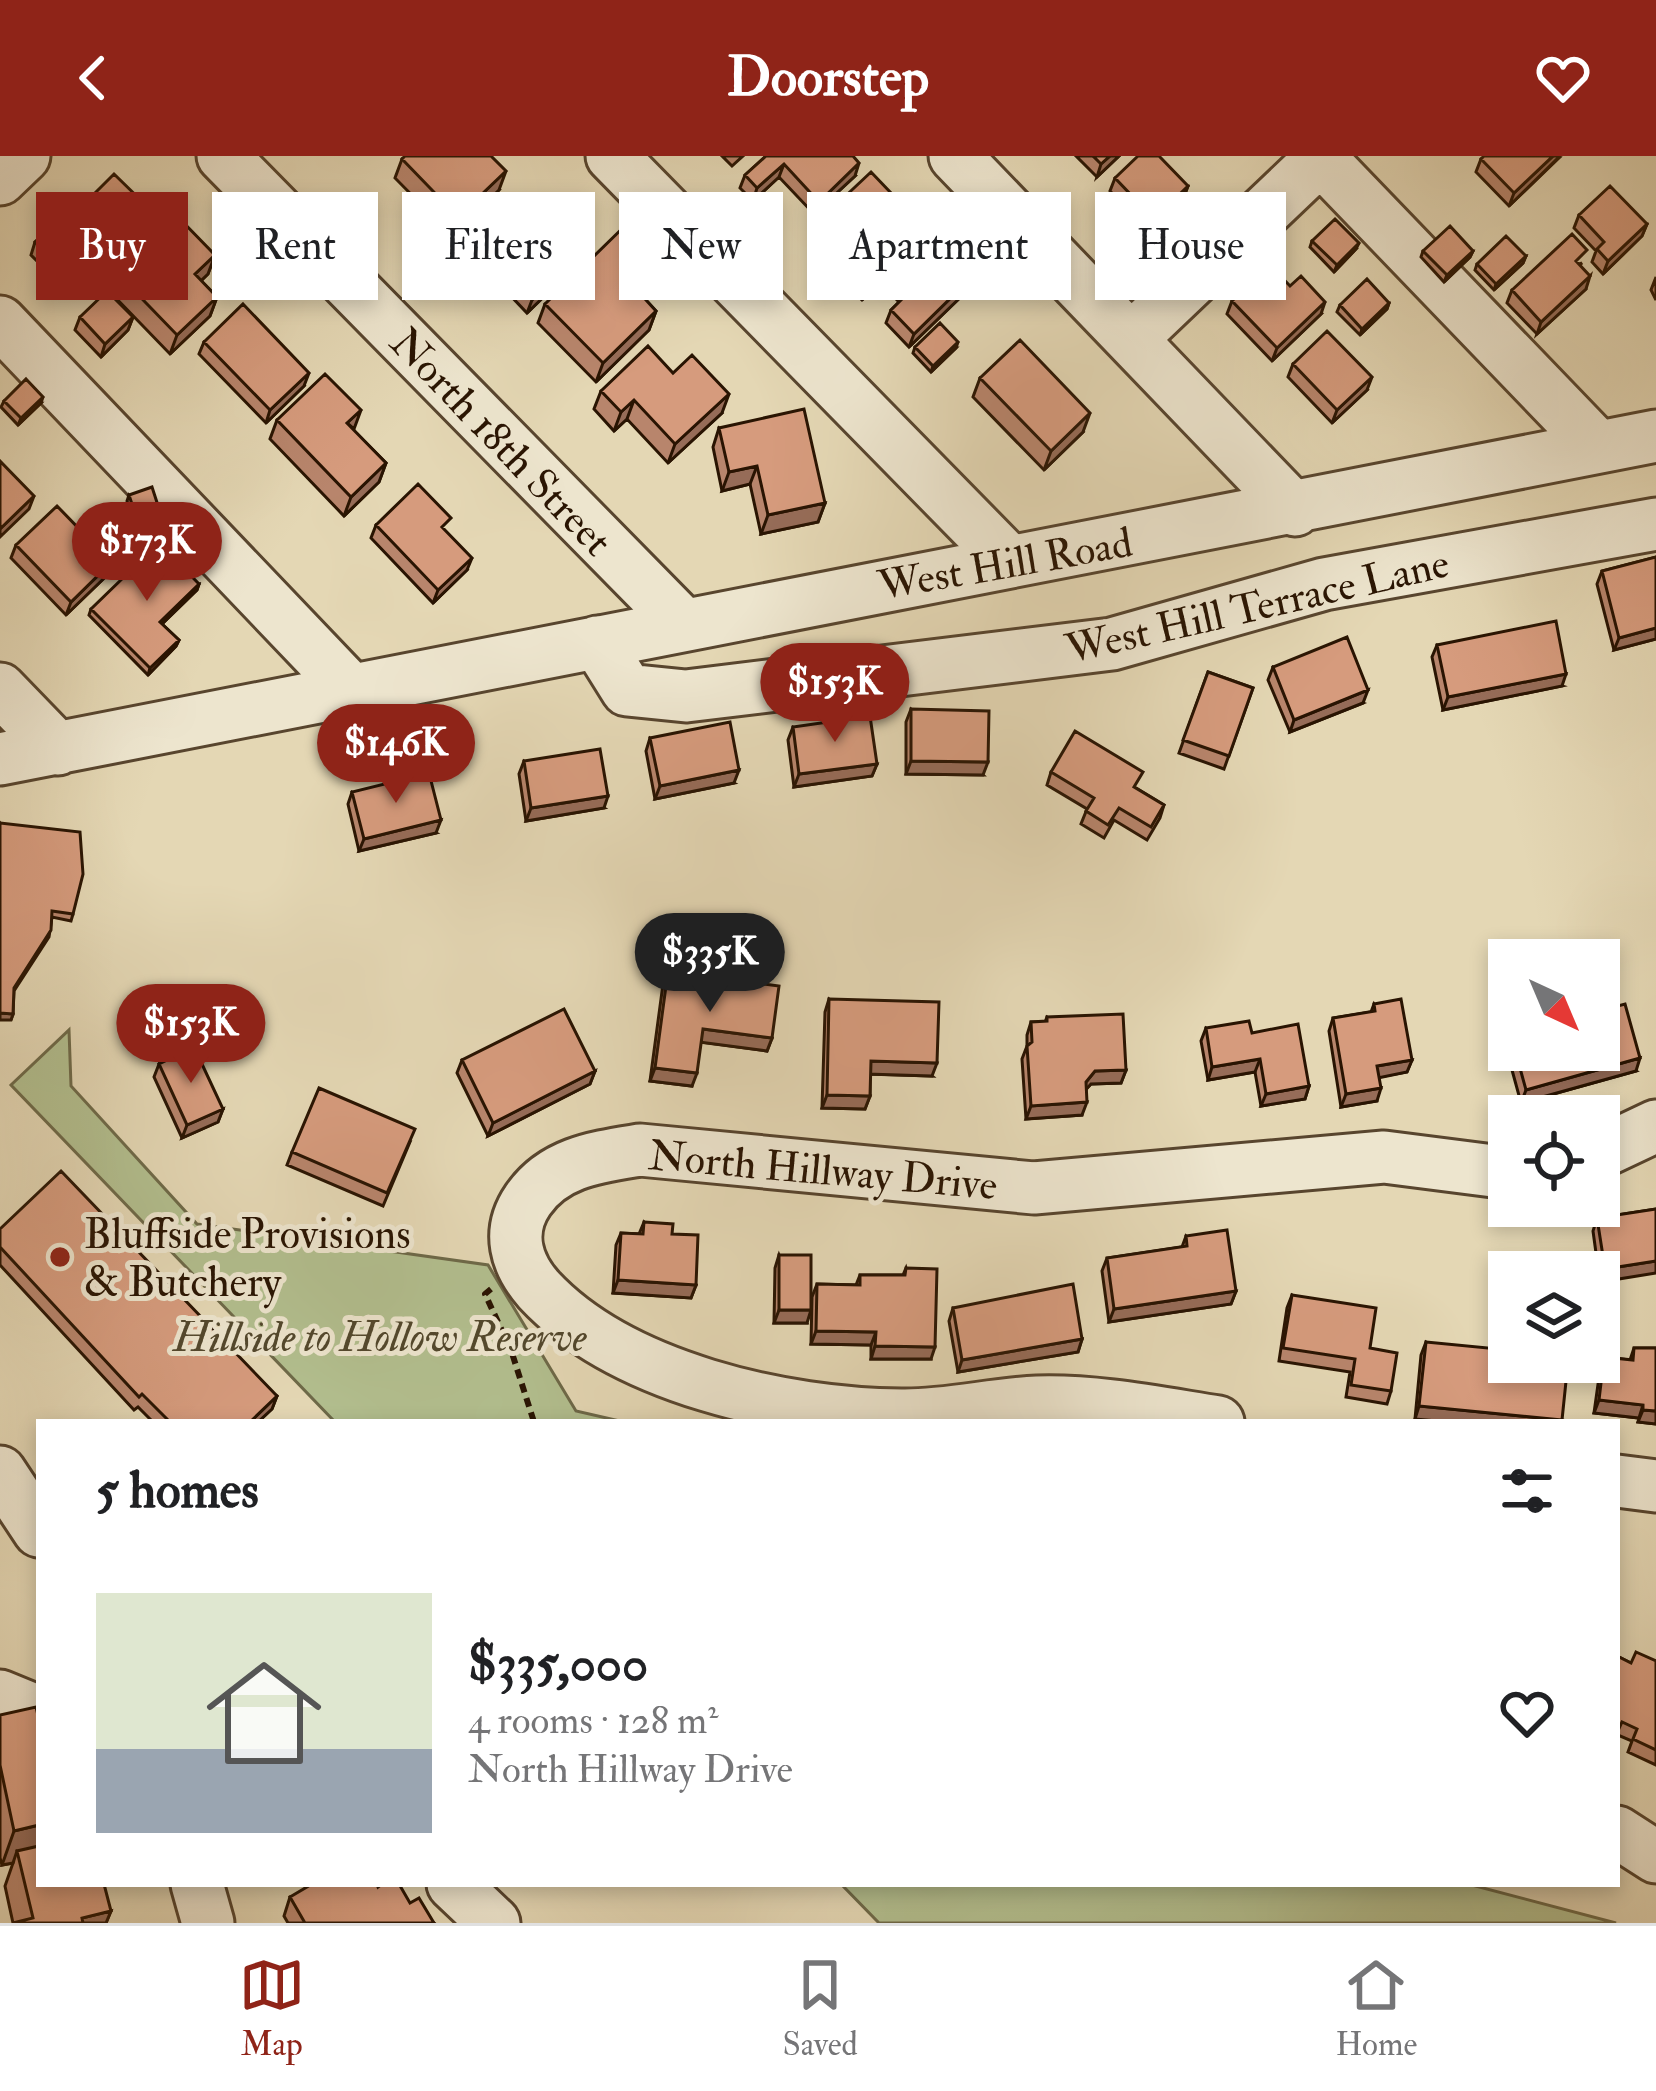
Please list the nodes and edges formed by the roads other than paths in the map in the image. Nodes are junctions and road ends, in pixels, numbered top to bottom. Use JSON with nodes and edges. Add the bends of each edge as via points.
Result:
{"nodes":[{"id":1,"x":24,"y":156,"type":"edge"},
{"id":2,"x":223,"y":156,"type":"edge"},
{"id":3,"x":612,"y":156,"type":"edge"},
{"id":4,"x":956,"y":156,"type":"edge"},
{"id":5,"x":1320,"y":157,"type":"edge"},
{"id":6,"x":0,"y":179,"type":"edge"},
{"id":7,"x":0,"y":322,"type":"edge"},
{"id":8,"x":1131,"y":339,"type":"junction"},
{"id":9,"x":1656,"y":436,"type":"edge"},
{"id":10,"x":1597,"y":446,"type":"junction"},
{"id":11,"x":1295,"y":510,"type":"junction"},
{"id":12,"x":1656,"y":524,"type":"edge"},
{"id":13,"x":1010,"y":562,"type":"junction"},
{"id":14,"x":681,"y":622,"type":"junction"},
{"id":15,"x":597,"y":642,"type":"junction"},
{"id":16,"x":0,"y":688,"type":"edge"},
{"id":17,"x":353,"y":692,"type":"junction"},
{"id":18,"x":58,"y":748,"type":"junction"},
{"id":19,"x":0,"y":759,"type":"edge"},
{"id":20,"x":1656,"y":1126,"type":"edge"},
{"id":21,"x":1620,"y":1143,"type":"edge"},
{"id":22,"x":1488,"y":1170,"type":"edge"},
{"id":23,"x":1191,"y":1419,"type":"edge"},
{"id":24,"x":0,"y":1472,"type":"edge"},
{"id":25,"x":1620,"y":1480,"type":"edge"},
{"id":26,"x":1656,"y":1486,"type":"edge"},
{"id":27,"x":36,"y":1526,"type":"edge"},
{"id":28,"x":0,"y":1696,"type":"edge"},
{"id":29,"x":36,"y":1711,"type":"edge"},
{"id":30,"x":1620,"y":1834,"type":"edge"},
{"id":31,"x":1656,"y":1857,"type":"edge"},
{"id":32,"x":198,"y":1887,"type":"edge"},
{"id":33,"x":456,"y":1887,"type":"edge"},
{"id":34,"x":208,"y":1923,"type":"edge"},
{"id":35,"x":494,"y":1923,"type":"edge"}],
"edges":[{"from":1,"to":6,"type":"street"},
{"from":2,"to":14,"type":"street","name":"North 18th Street"},
{"from":3,"to":13,"type":"street"},
{"from":4,"to":8,"type":"street"},
{"from":5,"to":8,"type":"street"},
{"from":5,"to":10,"type":"street"},
{"from":7,"to":17,"type":"street"},
{"from":8,"to":11,"type":"street"},
{"from":9,"to":10,"type":"street","name":"West Hill Road"},
{"from":10,"to":11,"type":"street","name":"West Hill Road"},
{"from":11,"to":13,"type":"street","name":"West Hill Road"},
{"from":12,"to":15,"type":"street","name":"West Hill Terrace Lane","via":[[1324,584],[1112,644],[686,695],[627,690]]},
{"from":13,"to":14,"type":"street","name":"West Hill Road"},
{"from":14,"to":15,"type":"street","name":"West Hill Road"},
{"from":15,"to":17,"type":"street","name":"West Hill Road"},
{"from":16,"to":18,"type":"street"},
{"from":17,"to":18,"type":"street","name":"West Hill Road"},
{"from":18,"to":19,"type":"street","name":"West Hill Road"},
{"from":20,"to":21,"type":"street"},
{"from":22,"to":23,"type":"street","name":"North Hillway Drive","via":[[1384,1157],[1034,1188],[640,1150],[584,1159],[548,1177],[525,1203],[514,1238],[517,1262],[559,1310],[644,1360],[718,1389],[805,1408],[903,1415],[1041,1402]]},
{"from":24,"to":27,"type":"street"},
{"from":25,"to":26,"type":"street"},
{"from":28,"to":29,"type":"street"},
{"from":30,"to":31,"type":"street"},
{"from":32,"to":34,"type":"street"},
{"from":33,"to":35,"type":"street"}]}
